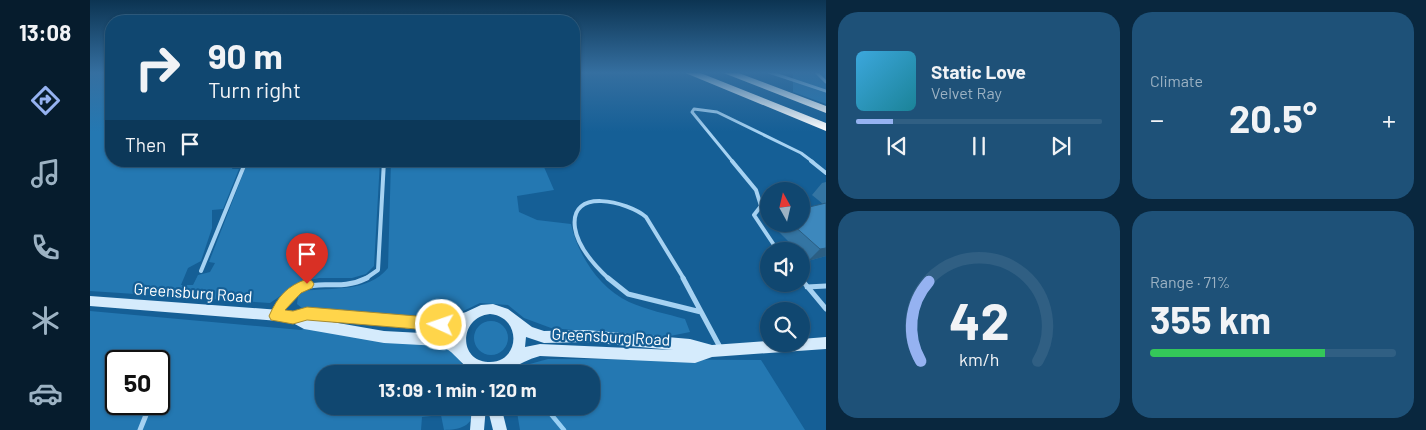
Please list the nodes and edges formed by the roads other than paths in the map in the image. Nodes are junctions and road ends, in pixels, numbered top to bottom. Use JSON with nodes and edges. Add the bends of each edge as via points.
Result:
{"nodes":[{"id":1,"x":739,"y":92,"type":"edge"},
{"id":2,"x":779,"y":92,"type":"edge"},
{"id":3,"x":826,"y":110,"type":"edge"},
{"id":4,"x":826,"y":126,"type":"edge"},
{"id":5,"x":244,"y":167,"type":"edge"},
{"id":6,"x":384,"y":167,"type":"edge"},
{"id":7,"x":826,"y":172,"type":"edge"},
{"id":8,"x":772,"y":242,"type":"edge"},
{"id":9,"x":201,"y":271,"type":"dead end"},
{"id":10,"x":826,"y":286,"type":"edge"},
{"id":11,"x":810,"y":287,"type":"edge"},
{"id":12,"x":810,"y":289,"type":"edge"},
{"id":13,"x":90,"y":301,"type":"edge"},
{"id":14,"x":826,"y":309,"type":"edge"},
{"id":15,"x":702,"y":312,"type":"junction"},
{"id":16,"x":276,"y":316,"type":"junction"},
{"id":17,"x":469,"y":316,"type":"junction"},
{"id":18,"x":293,"y":317,"type":"junction"},
{"id":19,"x":515,"y":323,"type":"junction"},
{"id":20,"x":826,"y":343,"type":"edge"},
{"id":21,"x":717,"y":351,"type":"junction"},
{"id":22,"x":470,"y":363,"type":"edge"},
{"id":23,"x":507,"y":365,"type":"edge"},
{"id":24,"x":508,"y":365,"type":"edge"},
{"id":25,"x":146,"y":415,"type":"dead end"},
{"id":26,"x":478,"y":415,"type":"edge"},
{"id":27,"x":496,"y":415,"type":"edge"},
{"id":28,"x":140,"y":430,"type":"edge"},
{"id":29,"x":477,"y":430,"type":"edge"},
{"id":30,"x":500,"y":430,"type":"edge"}],
"edges":[{"from":1,"to":4,"type":"highway"},
{"from":2,"to":3,"type":"highway"},
{"from":5,"to":9,"type":"lane"},
{"from":6,"to":16,"type":"lane","via":[[378,270],[370,278],[357,282],[307,284],[284,300]]},
{"from":7,"to":8,"type":"lane","via":[[802,154],[717,112],[694,109],[692,112],[756,190],[761,206],[754,215]]},
{"from":10,"to":11,"type":"lane"},
{"from":12,"to":14,"type":"lane"},
{"from":13,"to":16,"type":"main road","name":"Greensburg Road"},
{"from":15,"to":15,"type":"lane","via":[[670,254],[647,218],[638,210],[614,200],[587,205],[579,210],[575,219],[580,242],[588,256],[617,287],[628,294]]},
{"from":15,"to":21,"type":"lane"},
{"from":16,"to":18,"type":"main road","name":"Greensburg Road"},
{"from":17,"to":18,"type":"main road","name":"Greensburg Road","via":[[437,325],[307,313]]},
{"from":17,"to":19,"type":"main road","via":[[494,310]]},
{"from":17,"to":22,"type":"main road","via":[[462,326],[460,343]]},
{"from":18,"to":22,"type":"main road","name":"Greensburg Road","via":[[304,323],[384,338],[440,340],[450,343]]},
{"from":19,"to":21,"type":"main road","name":"Greensburg Road","via":[[544,337],[586,336],[690,345]]},
{"from":19,"to":23,"type":"main road","via":[[521,344],[517,356]]},
{"from":20,"to":21,"type":"main road","name":"Greensburg Road"},
{"from":21,"to":24,"type":"main road","name":"Greensburg Road","via":[[696,357],[540,350],[524,354]]},
{"from":25,"to":28,"type":"lane"},
{"from":26,"to":29,"type":"main road"},
{"from":27,"to":30,"type":"main road"}]}
